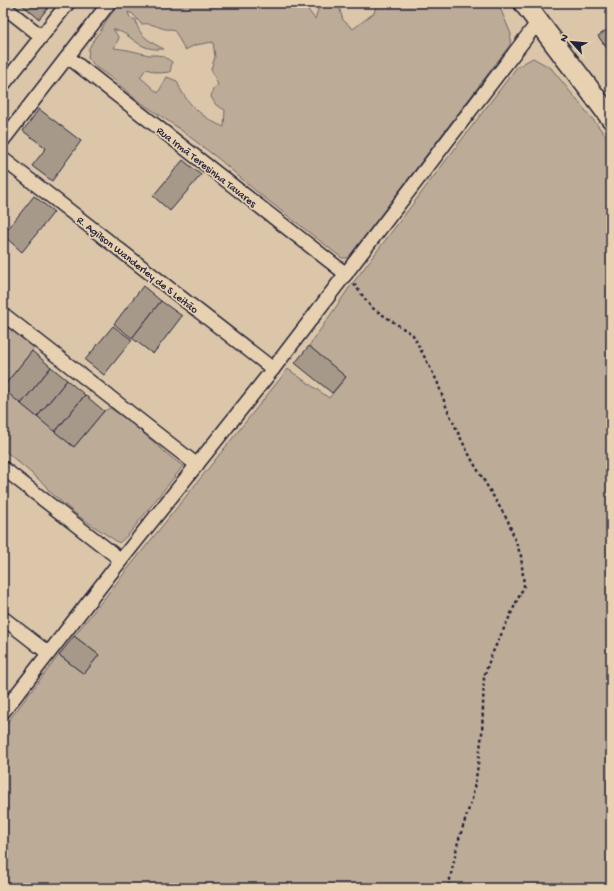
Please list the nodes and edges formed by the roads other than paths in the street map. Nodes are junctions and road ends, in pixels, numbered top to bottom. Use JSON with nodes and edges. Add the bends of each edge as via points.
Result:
{"nodes":[{"id":1,"x":68,"y":3,"type":"edge"},
{"id":2,"x":524,"y":3,"type":"edge"},
{"id":3,"x":3,"y":6,"type":"edge"},
{"id":4,"x":104,"y":6,"type":"edge"},
{"id":5,"x":538,"y":22,"type":"junction"},
{"id":6,"x":41,"y":36,"type":"junction"},
{"id":7,"x":68,"y":57,"type":"junction"},
{"id":8,"x":3,"y":85,"type":"edge"},
{"id":9,"x":611,"y":118,"type":"edge"},
{"id":10,"x":3,"y":140,"type":"edge"},
{"id":11,"x":3,"y":158,"type":"edge"},
{"id":12,"x":346,"y":274,"type":"junction"},
{"id":13,"x":3,"y":314,"type":"edge"},
{"id":14,"x":273,"y":369,"type":"junction"},
{"id":15,"x":197,"y":465,"type":"junction"},
{"id":16,"x":3,"y":468,"type":"edge"},
{"id":17,"x":121,"y":560,"type":"junction"},
{"id":18,"x":3,"y":618,"type":"edge"},
{"id":19,"x":48,"y":653,"type":"junction"},
{"id":20,"x":3,"y":712,"type":"edge"}],
"edges":[{"from":1,"to":6,"type":"street"},
{"from":2,"to":5,"type":"main road"},
{"from":3,"to":6,"type":"street"},
{"from":4,"to":7,"type":"street"},
{"from":5,"to":9,"type":"main road"},
{"from":5,"to":12,"type":"street"},
{"from":6,"to":8,"type":"street"},
{"from":7,"to":10,"type":"street"},
{"from":7,"to":12,"type":"street","name":"Rua Irmã Teresinha Tavares"},
{"from":11,"to":14,"type":"street","name":"R. Agilson Wanderley de S Leitão"},
{"from":12,"to":14,"type":"street"},
{"from":13,"to":15,"type":"street"},
{"from":14,"to":15,"type":"street"},
{"from":15,"to":17,"type":"street"},
{"from":16,"to":17,"type":"street"},
{"from":17,"to":19,"type":"street"},
{"from":18,"to":19,"type":"street"},
{"from":19,"to":20,"type":"street"}]}
